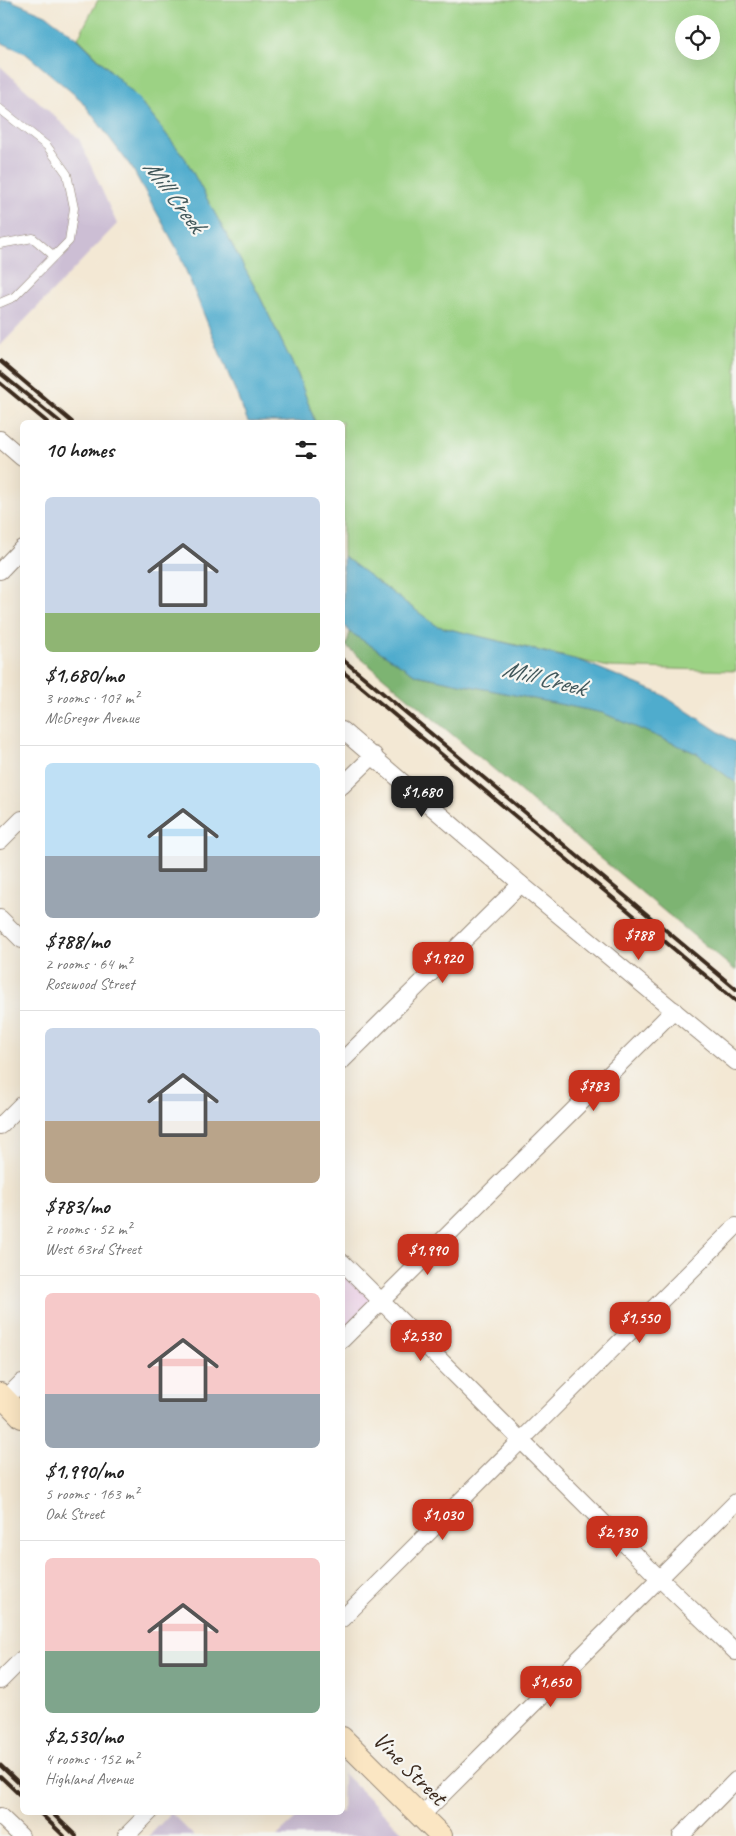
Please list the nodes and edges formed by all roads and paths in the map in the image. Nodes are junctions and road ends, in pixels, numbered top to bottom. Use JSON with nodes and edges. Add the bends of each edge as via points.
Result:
{"nodes":[{"id":1,"x":0,"y":109,"type":"edge"},
{"id":2,"x":0,"y":244,"type":"edge"},
{"id":3,"x":54,"y":256,"type":"junction"},
{"id":4,"x":0,"y":303,"type":"edge"},
{"id":5,"x":0,"y":439,"type":"edge"},
{"id":6,"x":20,"y":456,"type":"edge"},
{"id":7,"x":20,"y":550,"type":"edge"},
{"id":8,"x":0,"y":571,"type":"edge"},
{"id":9,"x":345,"y":732,"type":"edge"},
{"id":10,"x":374,"y":755,"type":"junction"},
{"id":11,"x":345,"y":783,"type":"edge"},
{"id":12,"x":20,"y":821,"type":"edge"},
{"id":13,"x":0,"y":842,"type":"edge"},
{"id":14,"x":521,"y":884,"type":"junction"},
{"id":15,"x":0,"y":918,"type":"edge"},
{"id":16,"x":20,"y":938,"type":"edge"},
{"id":17,"x":674,"y":1010,"type":"junction"},
{"id":18,"x":345,"y":1059,"type":"edge"},
{"id":19,"x":736,"y":1062,"type":"edge"},
{"id":20,"x":20,"y":1106,"type":"edge"},
{"id":21,"x":0,"y":1126,"type":"edge"},
{"id":22,"x":736,"y":1226,"type":"edge"},
{"id":23,"x":345,"y":1265,"type":"edge"},
{"id":24,"x":381,"y":1301,"type":"junction"},
{"id":25,"x":345,"y":1337,"type":"edge"},
{"id":26,"x":20,"y":1384,"type":"edge"},
{"id":27,"x":2,"y":1399,"type":"edge"},
{"id":28,"x":20,"y":1415,"type":"edge"},
{"id":29,"x":522,"y":1440,"type":"junction"},
{"id":30,"x":736,"y":1502,"type":"edge"},
{"id":31,"x":659,"y":1578,"type":"junction"},
{"id":32,"x":345,"y":1617,"type":"edge"},
{"id":33,"x":736,"y":1652,"type":"edge"},
{"id":34,"x":20,"y":1661,"type":"edge"},
{"id":35,"x":0,"y":1681,"type":"edge"},
{"id":36,"x":345,"y":1741,"type":"edge"},
{"id":37,"x":736,"y":1782,"type":"edge"},
{"id":38,"x":147,"y":1815,"type":"edge"},
{"id":39,"x":421,"y":1816,"type":"junction"},
{"id":40,"x":126,"y":1836,"type":"edge"},
{"id":41,"x":441,"y":1836,"type":"edge"},
{"id":42,"x":681,"y":1836,"type":"edge"}],
"edges":[{"from":1,"to":3,"type":"lane","via":[[47,146],[67,174],[74,208],[68,241]]},
{"from":2,"to":3,"type":"lane","via":[[33,238]]},
{"from":3,"to":4,"type":"lane","via":[[14,297]]},
{"from":5,"to":6,"type":"street"},
{"from":7,"to":8,"type":"street"},
{"from":9,"to":10,"type":"street"},
{"from":10,"to":11,"type":"street"},
{"from":10,"to":14,"type":"street"},
{"from":12,"to":13,"type":"street"},
{"from":14,"to":17,"type":"street"},
{"from":14,"to":18,"type":"street"},
{"from":15,"to":16,"type":"street"},
{"from":17,"to":19,"type":"street"},
{"from":17,"to":24,"type":"street"},
{"from":20,"to":21,"type":"street"},
{"from":22,"to":29,"type":"street"},
{"from":23,"to":24,"type":"street"},
{"from":24,"to":25,"type":"street"},
{"from":24,"to":29,"type":"street"},
{"from":26,"to":27,"type":"street"},
{"from":27,"to":28,"type":"main road"},
{"from":29,"to":31,"type":"street"},
{"from":29,"to":32,"type":"street"},
{"from":30,"to":31,"type":"street"},
{"from":31,"to":33,"type":"street"},
{"from":31,"to":39,"type":"street"},
{"from":34,"to":35,"type":"street"},
{"from":36,"to":39,"type":"main road","name":"Vine Street"},
{"from":37,"to":42,"type":"street"},
{"from":38,"to":40,"type":"street"},
{"from":39,"to":41,"type":"main road","name":"Vine Street"}]}
